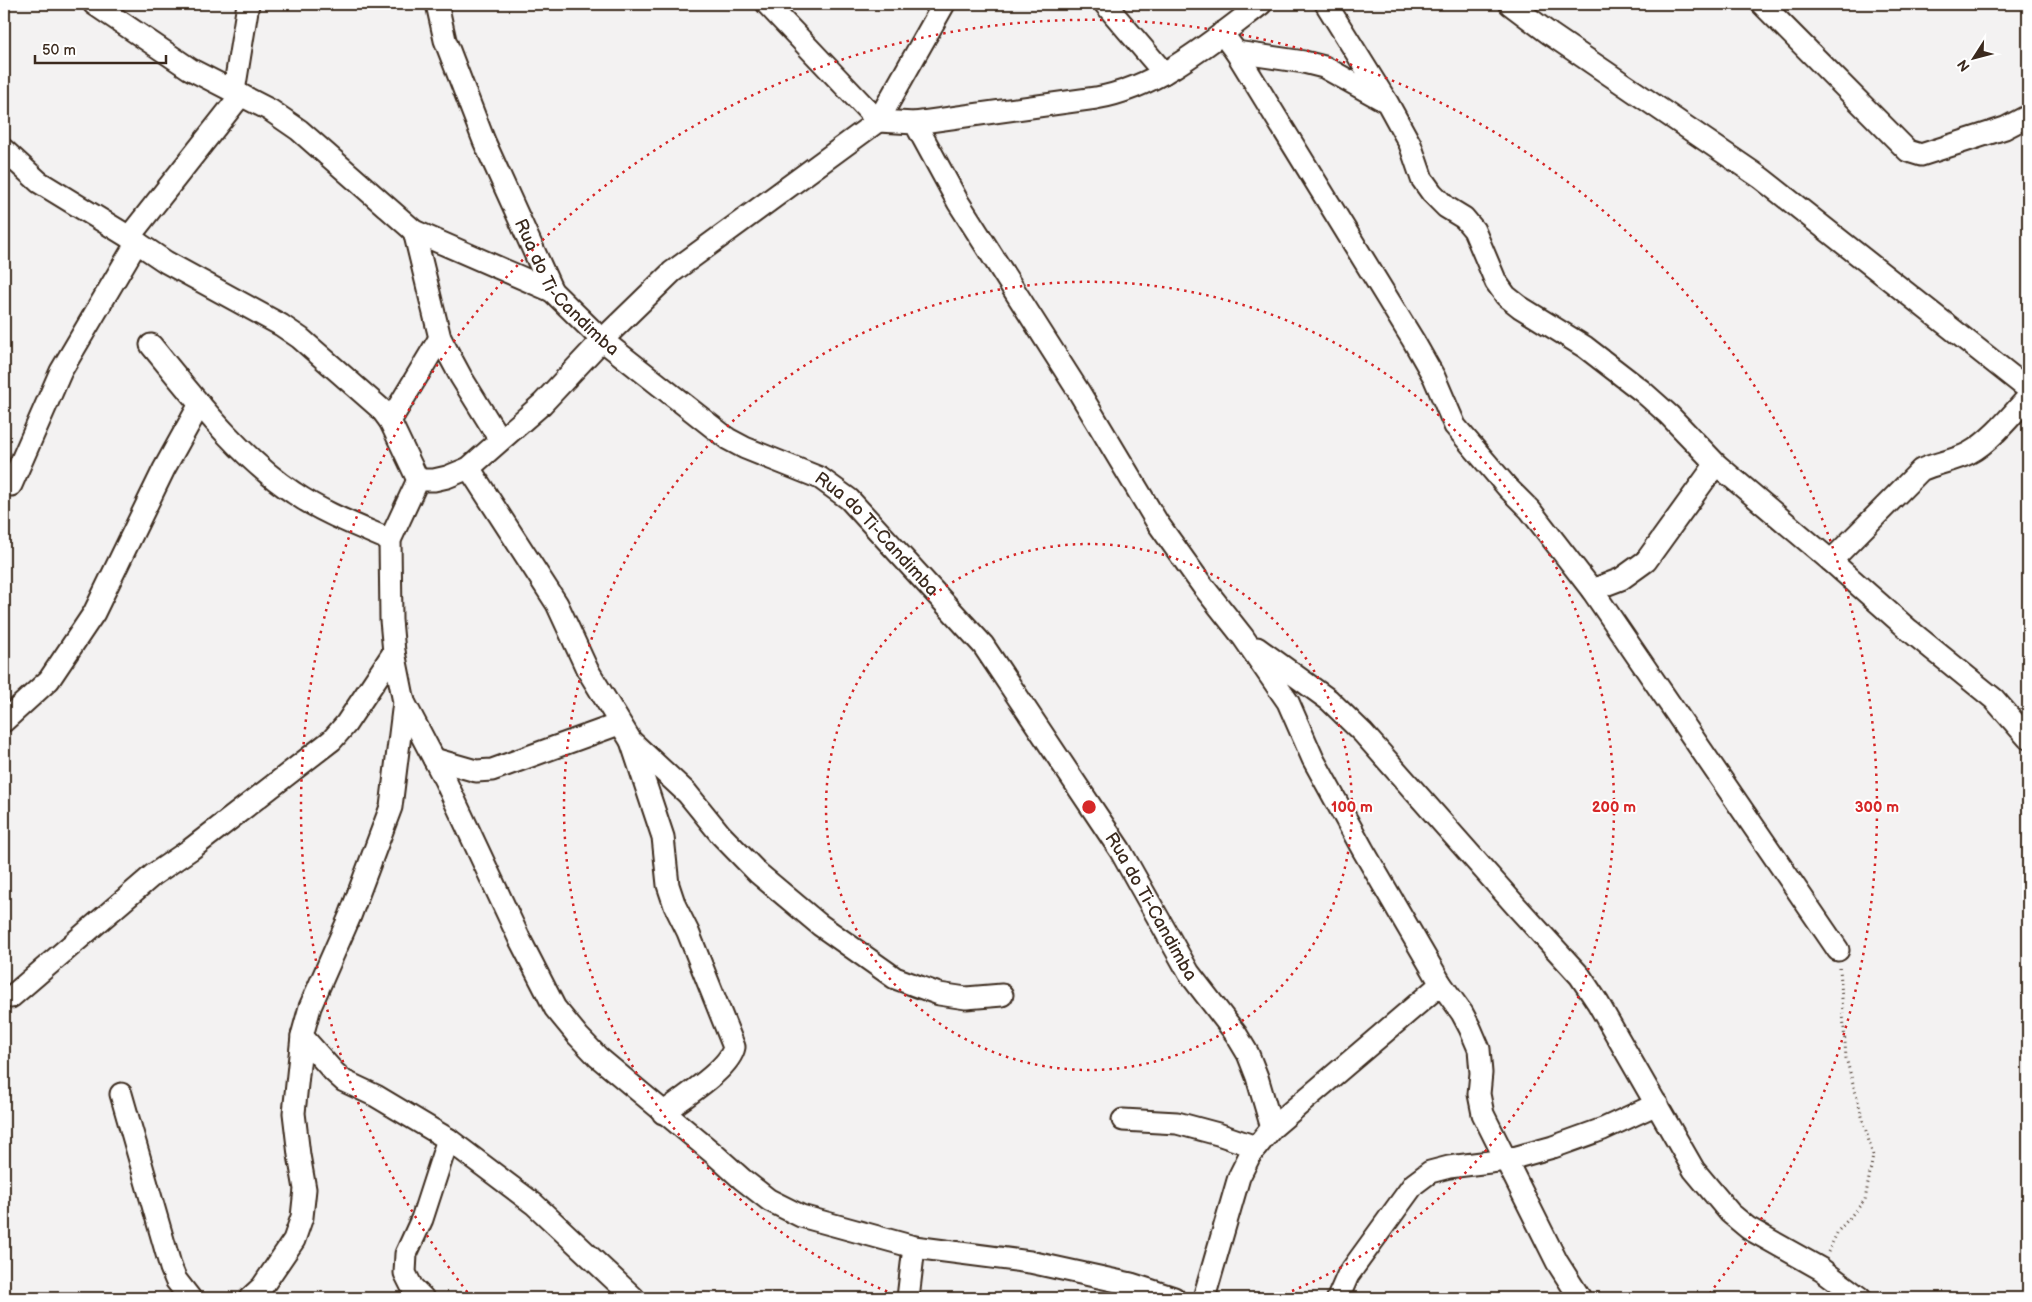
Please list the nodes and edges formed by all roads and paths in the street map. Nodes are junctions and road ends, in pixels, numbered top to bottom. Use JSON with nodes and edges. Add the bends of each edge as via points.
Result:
{"nodes":[{"id":1,"x":94,"y":4,"type":"edge"},
{"id":2,"x":248,"y":4,"type":"edge"},
{"id":3,"x":437,"y":4,"type":"edge"},
{"id":4,"x":767,"y":4,"type":"edge"},
{"id":5,"x":943,"y":4,"type":"edge"},
{"id":6,"x":1105,"y":4,"type":"edge"},
{"id":7,"x":1261,"y":4,"type":"edge"},
{"id":8,"x":1326,"y":4,"type":"edge"},
{"id":9,"x":1510,"y":4,"type":"edge"},
{"id":10,"x":1762,"y":4,"type":"edge"},
{"id":11,"x":1222,"y":33,"type":"junction"},
{"id":12,"x":1236,"y":52,"type":"junction"},
{"id":13,"x":1164,"y":73,"type":"junction"},
{"id":14,"x":237,"y":93,"type":"junction"},
{"id":15,"x":1387,"y":102,"type":"junction"},
{"id":16,"x":2028,"y":116,"type":"edge"},
{"id":17,"x":878,"y":121,"type":"junction"},
{"id":18,"x":915,"y":123,"type":"junction"},
{"id":19,"x":4,"y":150,"type":"edge"},
{"id":20,"x":414,"y":231,"type":"junction"},
{"id":21,"x":133,"y":240,"type":"junction"},
{"id":22,"x":552,"y":291,"type":"junction"},
{"id":23,"x":440,"y":338,"type":"junction"},
{"id":24,"x":602,"y":340,"type":"junction"},
{"id":25,"x":151,"y":345,"type":"dead end"},
{"id":26,"x":2028,"y":389,"type":"edge"},
{"id":27,"x":2028,"y":397,"type":"edge"},
{"id":28,"x":200,"y":404,"type":"junction"},
{"id":29,"x":390,"y":421,"type":"junction"},
{"id":30,"x":500,"y":440,"type":"junction"},
{"id":31,"x":1716,"y":464,"type":"junction"},
{"id":32,"x":469,"y":468,"type":"junction"},
{"id":33,"x":418,"y":480,"type":"junction"},
{"id":34,"x":11,"y":485,"type":"dead end"},
{"id":35,"x":390,"y":540,"type":"junction"},
{"id":36,"x":1831,"y":561,"type":"junction"},
{"id":37,"x":1592,"y":590,"type":"junction"},
{"id":38,"x":1243,"y":637,"type":"junction"},
{"id":39,"x":394,"y":652,"type":"junction"},
{"id":40,"x":404,"y":702,"type":"junction"},
{"id":41,"x":4,"y":721,"type":"edge"},
{"id":42,"x":625,"y":732,"type":"junction"},
{"id":43,"x":2028,"y":738,"type":"edge"},
{"id":44,"x":434,"y":759,"type":"junction"},
{"id":45,"x":1838,"y":950,"type":"joint"},
{"id":46,"x":1442,"y":984,"type":"junction"},
{"id":47,"x":1002,"y":995,"type":"dead end"},
{"id":48,"x":11,"y":997,"type":"dead end"},
{"id":49,"x":302,"y":1036,"type":"junction"},
{"id":50,"x":121,"y":1094,"type":"dead end"},
{"id":51,"x":1657,"y":1104,"type":"junction"},
{"id":52,"x":663,"y":1113,"type":"junction"},
{"id":53,"x":1123,"y":1120,"type":"dead end"},
{"id":54,"x":1272,"y":1128,"type":"junction"},
{"id":55,"x":448,"y":1139,"type":"junction"},
{"id":56,"x":1256,"y":1147,"type":"junction"},
{"id":57,"x":1506,"y":1160,"type":"junction"},
{"id":58,"x":914,"y":1247,"type":"junction"},
{"id":59,"x":1820,"y":1269,"type":"junction"},
{"id":60,"x":1129,"y":1291,"type":"edge"},
{"id":61,"x":190,"y":1298,"type":"edge"},
{"id":62,"x":250,"y":1298,"type":"edge"},
{"id":63,"x":423,"y":1298,"type":"edge"},
{"id":64,"x":634,"y":1298,"type":"edge"},
{"id":65,"x":908,"y":1298,"type":"edge"},
{"id":66,"x":1174,"y":1298,"type":"edge"},
{"id":67,"x":1204,"y":1298,"type":"edge"},
{"id":68,"x":1338,"y":1298,"type":"edge"},
{"id":69,"x":1580,"y":1298,"type":"edge"},
{"id":70,"x":1860,"y":1298,"type":"edge"}],
"edges":[{"from":1,"to":14,"type":"street","via":[[190,69]]},
{"from":2,"to":14,"type":"street"},
{"from":3,"to":22,"type":"street","name":"Rua do Ti-Candimba","via":[[445,40],[484,141]]},
{"from":4,"to":17,"type":"street"},
{"from":5,"to":17,"type":"street"},
{"from":6,"to":13,"type":"street"},
{"from":7,"to":11,"type":"street"},
{"from":8,"to":15,"type":"street"},
{"from":9,"to":26,"type":"street","via":[[1761,178]]},
{"from":10,"to":16,"type":"street","via":[[1908,151],[1921,155],[2005,128]]},
{"from":11,"to":12,"type":"street"},
{"from":11,"to":13,"type":"street"},
{"from":12,"to":15,"type":"street","via":[[1324,67]]},
{"from":12,"to":37,"type":"street","via":[[1413,340],[1434,377],[1455,426],[1530,510]]},
{"from":13,"to":18,"type":"street","via":[[1106,96]]},
{"from":14,"to":20,"type":"street","via":[[299,130]]},
{"from":14,"to":21,"type":"street"},
{"from":15,"to":31,"type":"street","via":[[1410,144],[1422,179],[1432,194],[1464,218],[1474,230],[1496,282],[1506,296],[1585,347],[1642,391]]},
{"from":17,"to":18,"type":"street"},
{"from":17,"to":24,"type":"street","via":[[688,259]]},
{"from":18,"to":38,"type":"street","via":[[958,202],[1079,392],[1156,522]]},
{"from":19,"to":21,"type":"street","via":[[39,182]]},
{"from":20,"to":22,"type":"street"},
{"from":20,"to":23,"type":"street"},
{"from":21,"to":29,"type":"street","via":[[300,338],[366,394]]},
{"from":21,"to":34,"type":"street","via":[[61,371]]},
{"from":22,"to":24,"type":"street","name":"Rua do Ti-Candimba"},
{"from":23,"to":29,"type":"street"},
{"from":23,"to":30,"type":"street"},
{"from":24,"to":30,"type":"street","via":[[542,404]]},
{"from":24,"to":54,"type":"street","name":"Rua do Ti-Candimba","via":[[728,439],[820,478],[849,499],[983,644],[1120,850],[1189,973],[1248,1054]]},
{"from":25,"to":28,"type":"street"},
{"from":27,"to":36,"type":"street","via":[[1979,446],[1964,455],[1921,470]]},
{"from":28,"to":35,"type":"street","via":[[260,466],[294,493]]},
{"from":28,"to":41,"type":"street","via":[[164,469],[94,613],[49,680]]},
{"from":29,"to":33,"type":"street"},
{"from":30,"to":32,"type":"street"},
{"from":31,"to":36,"type":"street"},
{"from":31,"to":37,"type":"street","via":[[1646,561],[1621,579]]},
{"from":32,"to":33,"type":"street","via":[[447,477]]},
{"from":32,"to":42,"type":"street","via":[[557,604],[587,669]]},
{"from":33,"to":35,"type":"street"},
{"from":35,"to":39,"type":"street"},
{"from":36,"to":43,"type":"street","via":[[1994,700]]},
{"from":37,"to":45,"type":"street"},
{"from":38,"to":46,"type":"street","via":[[1288,702],[1314,759]]},
{"from":38,"to":51,"type":"street","via":[[1344,714],[1580,976]]},
{"from":39,"to":40,"type":"street"},
{"from":39,"to":48,"type":"street","via":[[332,740],[153,874]]},
{"from":40,"to":44,"type":"street"},
{"from":40,"to":49,"type":"street","via":[[391,807],[350,916],[310,1006]]},
{"from":42,"to":44,"type":"street","via":[[492,770],[476,771]]},
{"from":42,"to":47,"type":"street","via":[[687,792],[721,835],[758,873],[820,925],[895,978],[939,994],[966,998]]},
{"from":42,"to":52,"type":"street","via":[[663,837],[668,885],[675,906],[734,1047],[724,1066]]},
{"from":44,"to":52,"type":"street","via":[[556,1008],[598,1057]]},
{"from":45,"to":59,"type":"path","via":[[1846,1058],[1873,1156],[1866,1200],[1838,1230]]},
{"from":46,"to":54,"type":"street"},
{"from":46,"to":57,"type":"street","via":[[1462,1013],[1480,1049],[1479,1094],[1483,1114]]},
{"from":49,"to":55,"type":"street","via":[[344,1081]]},
{"from":49,"to":62,"type":"street","via":[[294,1113],[305,1189],[302,1217],[294,1240],[262,1287]]},
{"from":50,"to":61,"type":"street","via":[[171,1268],[184,1294]]},
{"from":51,"to":57,"type":"street","via":[[1578,1139]]},
{"from":51,"to":59,"type":"street","via":[[1694,1170],[1730,1213],[1748,1228]]},
{"from":52,"to":58,"type":"street","via":[[769,1200],[801,1216]]},
{"from":53,"to":56,"type":"street","via":[[1177,1123]]},
{"from":54,"to":56,"type":"street"},
{"from":55,"to":63,"type":"street","via":[[422,1219],[406,1254],[405,1273]]},
{"from":55,"to":64,"type":"street","via":[[534,1204]]},
{"from":56,"to":67,"type":"street","via":[[1239,1177]]},
{"from":57,"to":68,"type":"street","via":[[1449,1167],[1430,1172],[1414,1184],[1348,1275]]},
{"from":57,"to":69,"type":"street","via":[[1557,1262]]},
{"from":58,"to":60,"type":"street","via":[[1030,1262]]},
{"from":58,"to":65,"type":"street"},
{"from":59,"to":70,"type":"street"},
{"from":60,"to":66,"type":"street"}]}
